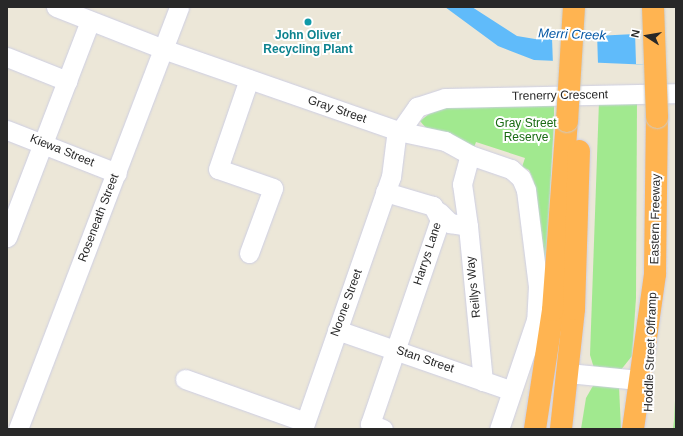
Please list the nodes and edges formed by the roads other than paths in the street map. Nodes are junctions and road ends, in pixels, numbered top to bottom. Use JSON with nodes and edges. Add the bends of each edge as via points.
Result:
{"nodes":[{"id":1,"x":56,"y":7,"type":"edge"},
{"id":2,"x":179,"y":7,"type":"edge"},
{"id":3,"x":575,"y":7,"type":"edge"},
{"id":4,"x":653,"y":7,"type":"edge"},
{"id":5,"x":90,"y":20,"type":"junction"},
{"id":6,"x":163,"y":49,"type":"junction"},
{"id":7,"x":7,"y":57,"type":"edge"},
{"id":8,"x":249,"y":79,"type":"junction"},
{"id":9,"x":67,"y":81,"type":"junction"},
{"id":10,"x":676,"y":93,"type":"edge"},
{"id":11,"x":573,"y":120,"type":"junction"},
{"id":12,"x":7,"y":130,"type":"edge"},
{"id":13,"x":404,"y":132,"type":"junction"},
{"id":14,"x":43,"y":144,"type":"junction"},
{"id":15,"x":470,"y":155,"type":"junction"},
{"id":16,"x":117,"y":173,"type":"junction"},
{"id":17,"x":388,"y":184,"type":"junction"},
{"id":18,"x":439,"y":212,"type":"junction"},
{"id":19,"x":468,"y":226,"type":"junction"},
{"id":20,"x":7,"y":237,"type":"edge"},
{"id":21,"x":249,"y":253,"type":"dead end"},
{"id":22,"x":655,"y":274,"type":"junction"},
{"id":23,"x":337,"y":330,"type":"junction"},
{"id":24,"x":397,"y":351,"type":"junction"},
{"id":25,"x":568,"y":373,"type":"junction"},
{"id":26,"x":184,"y":379,"type":"dead end"},
{"id":27,"x":639,"y":380,"type":"junction"},
{"id":28,"x":483,"y":381,"type":"junction"},
{"id":29,"x":512,"y":391,"type":"junction"},
{"id":30,"x":304,"y":426,"type":"edge"},
{"id":31,"x":18,"y":429,"type":"edge"},
{"id":32,"x":383,"y":429,"type":"edge"},
{"id":33,"x":499,"y":429,"type":"edge"},
{"id":34,"x":535,"y":429,"type":"edge"},
{"id":35,"x":561,"y":429,"type":"edge"},
{"id":36,"x":633,"y":429,"type":"edge"},
{"id":37,"x":648,"y":429,"type":"edge"}],
"edges":[{"from":1,"to":5,"type":"street","name":"Gray Street"},
{"from":2,"to":6,"type":"street","name":"Roseneath Street"},
{"from":3,"to":11,"type":"highway","bridge":true},
{"from":4,"to":22,"type":"highway","name":"Eastern Freeway","bridge":true,"via":[[657,117]]},
{"from":5,"to":6,"type":"street","name":"Gray Street"},
{"from":5,"to":9,"type":"street"},
{"from":6,"to":8,"type":"street","name":"Gray Street"},
{"from":6,"to":16,"type":"street","name":"Roseneath Street"},
{"from":7,"to":9,"type":"street"},
{"from":8,"to":13,"type":"street","name":"Gray Street"},
{"from":8,"to":21,"type":"street","via":[[218,169],[273,188]]},
{"from":9,"to":14,"type":"street"},
{"from":10,"to":13,"type":"street","name":"Trenerry Crescent","via":[[445,98],[426,110]]},
{"from":11,"to":25,"type":"highway","via":[[578,213]]},
{"from":11,"to":34,"type":"highway","via":[[553,310]]},
{"from":12,"to":14,"type":"street","name":"Kiewa Street"},
{"from":13,"to":15,"type":"street","name":"Gray Street","via":[[445,141]]},
{"from":13,"to":17,"type":"street","name":"Noone Street","via":[[397,170]]},
{"from":14,"to":16,"type":"street","name":"Kiewa Street"},
{"from":14,"to":20,"type":"street"},
{"from":15,"to":19,"type":"street","name":"Reillys Way","via":[[462,184]]},
{"from":15,"to":29,"type":"street","name":"Gray Street","via":[[511,169],[526,190],[538,286],[536,320]]},
{"from":16,"to":31,"type":"street","name":"Roseneath Street"},
{"from":17,"to":18,"type":"street","name":"Harrys Lane","via":[[433,206]]},
{"from":17,"to":23,"type":"street","name":"Noone Street"},
{"from":18,"to":19,"type":"street","via":[[450,223]]},
{"from":18,"to":24,"type":"street","name":"Harrys Lane","via":[[440,220]]},
{"from":19,"to":28,"type":"street","name":"Reillys Way"},
{"from":22,"to":27,"type":"highway","name":"Eastern Freeway"},
{"from":22,"to":37,"type":"highway","name":"Hoddle Street Offramp"},
{"from":23,"to":24,"type":"street","name":"Stan Street"},
{"from":23,"to":30,"type":"street","name":"Noone Street"},
{"from":24,"to":28,"type":"street","name":"Stan Street"},
{"from":24,"to":32,"type":"street","name":"Harrys Lane","via":[[370,424]]},
{"from":25,"to":27,"type":"street"},
{"from":25,"to":35,"type":"highway"},
{"from":26,"to":30,"type":"street"},
{"from":27,"to":36,"type":"highway","name":"Eastern Freeway"},
{"from":28,"to":29,"type":"street","name":"Stan Street"},
{"from":29,"to":33,"type":"street"}]}
